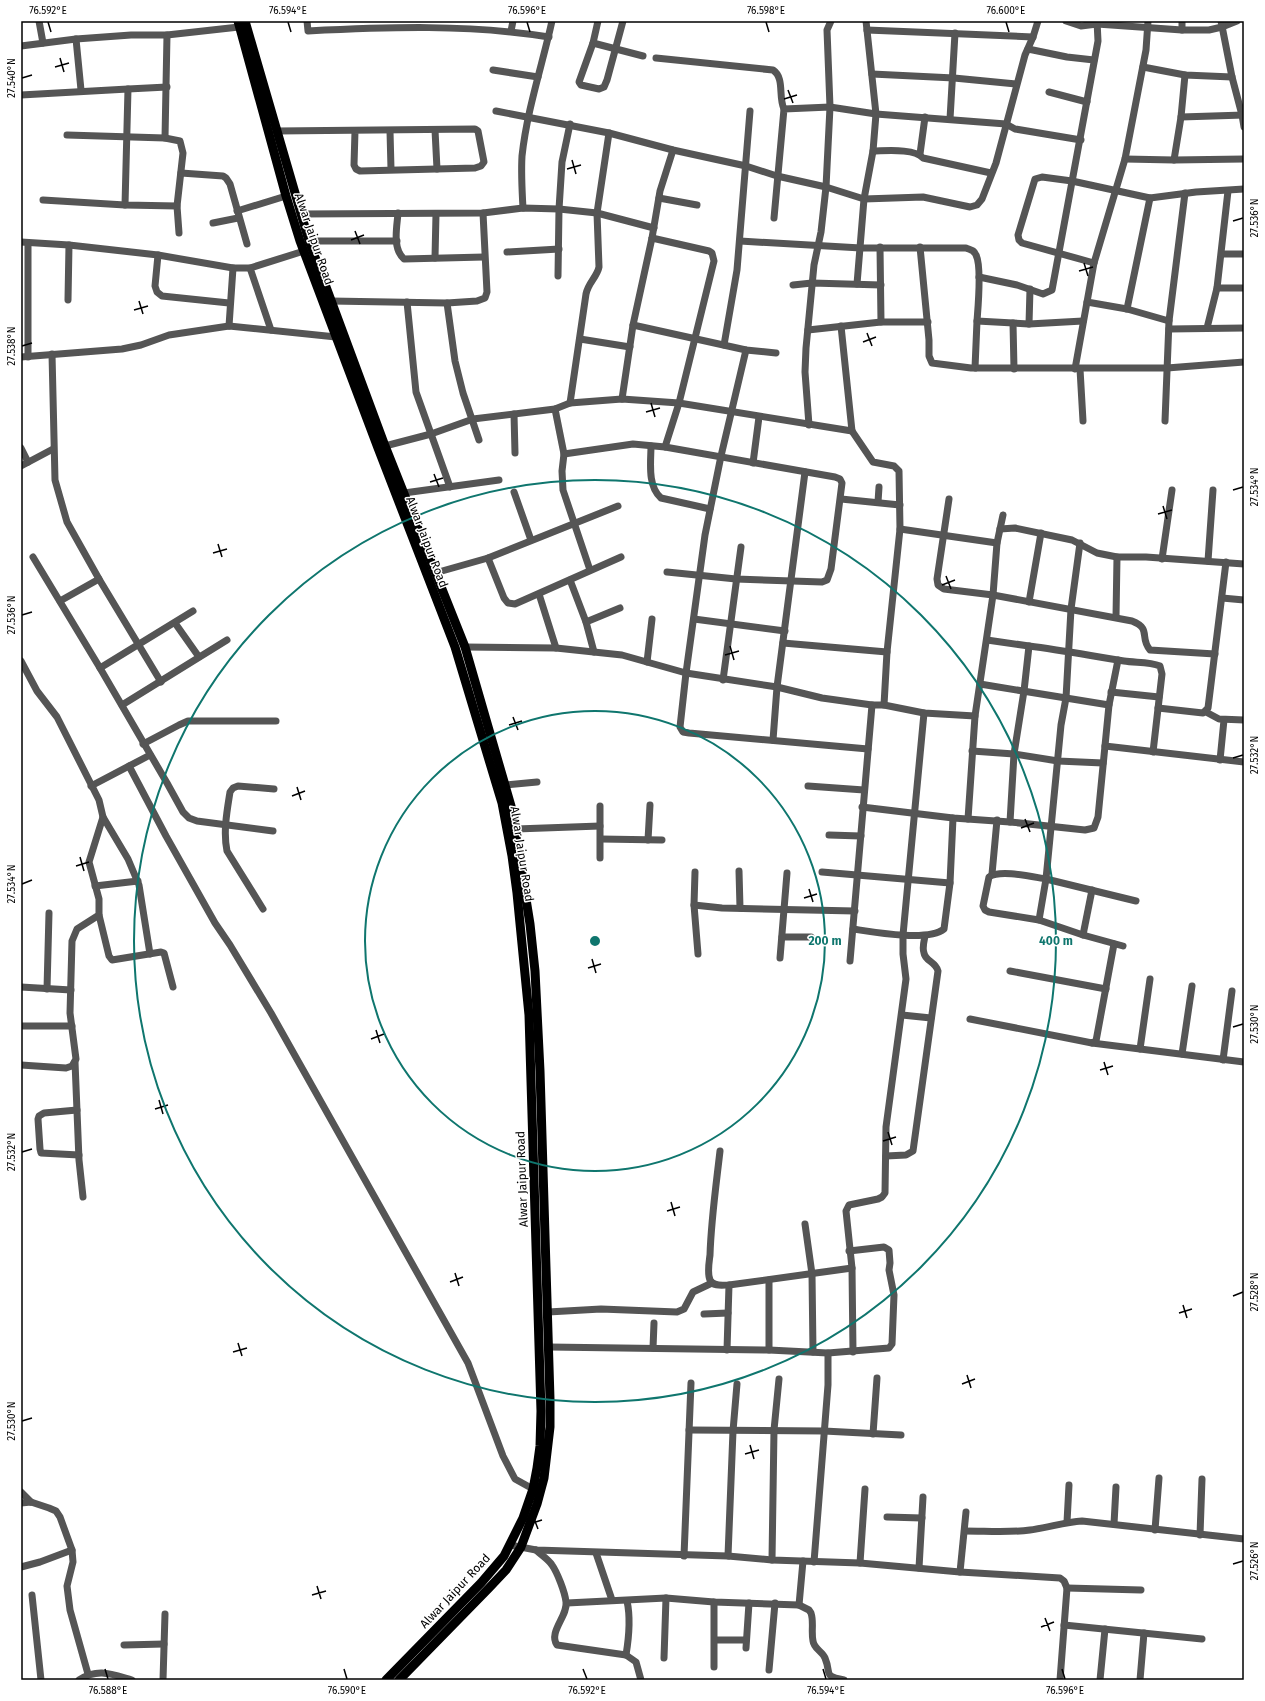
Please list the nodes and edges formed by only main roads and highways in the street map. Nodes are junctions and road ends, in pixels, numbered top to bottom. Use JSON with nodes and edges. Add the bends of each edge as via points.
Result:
{"nodes":[{"id":1,"x":240,"y":23,"type":"edge"},
{"id":2,"x":544,"y":1326,"type":"junction"},
{"id":3,"x":386,"y":1680,"type":"edge"},
{"id":4,"x":399,"y":1680,"type":"edge"}],
"edges":[{"from":1,"to":2,"type":"main road","name":"Alwar Jaipur Road","via":[[286,196],[304,251],[455,647],[508,830],[528,1009]]},
{"from":1,"to":2,"type":"main road","name":"Alwar Jaipur Road","via":[[300,214],[385,446],[464,647],[506,785],[516,829],[530,924],[537,1007],[548,1312]]},
{"from":2,"to":3,"type":"main road","name":"Alwar Jaipur Road","via":[[538,1468],[523,1518],[504,1556],[491,1572]]},
{"from":2,"to":4,"type":"main road","name":"Alwar Jaipur Road","via":[[549,1347],[548,1457],[537,1504],[521,1547],[506,1570]]}]}
